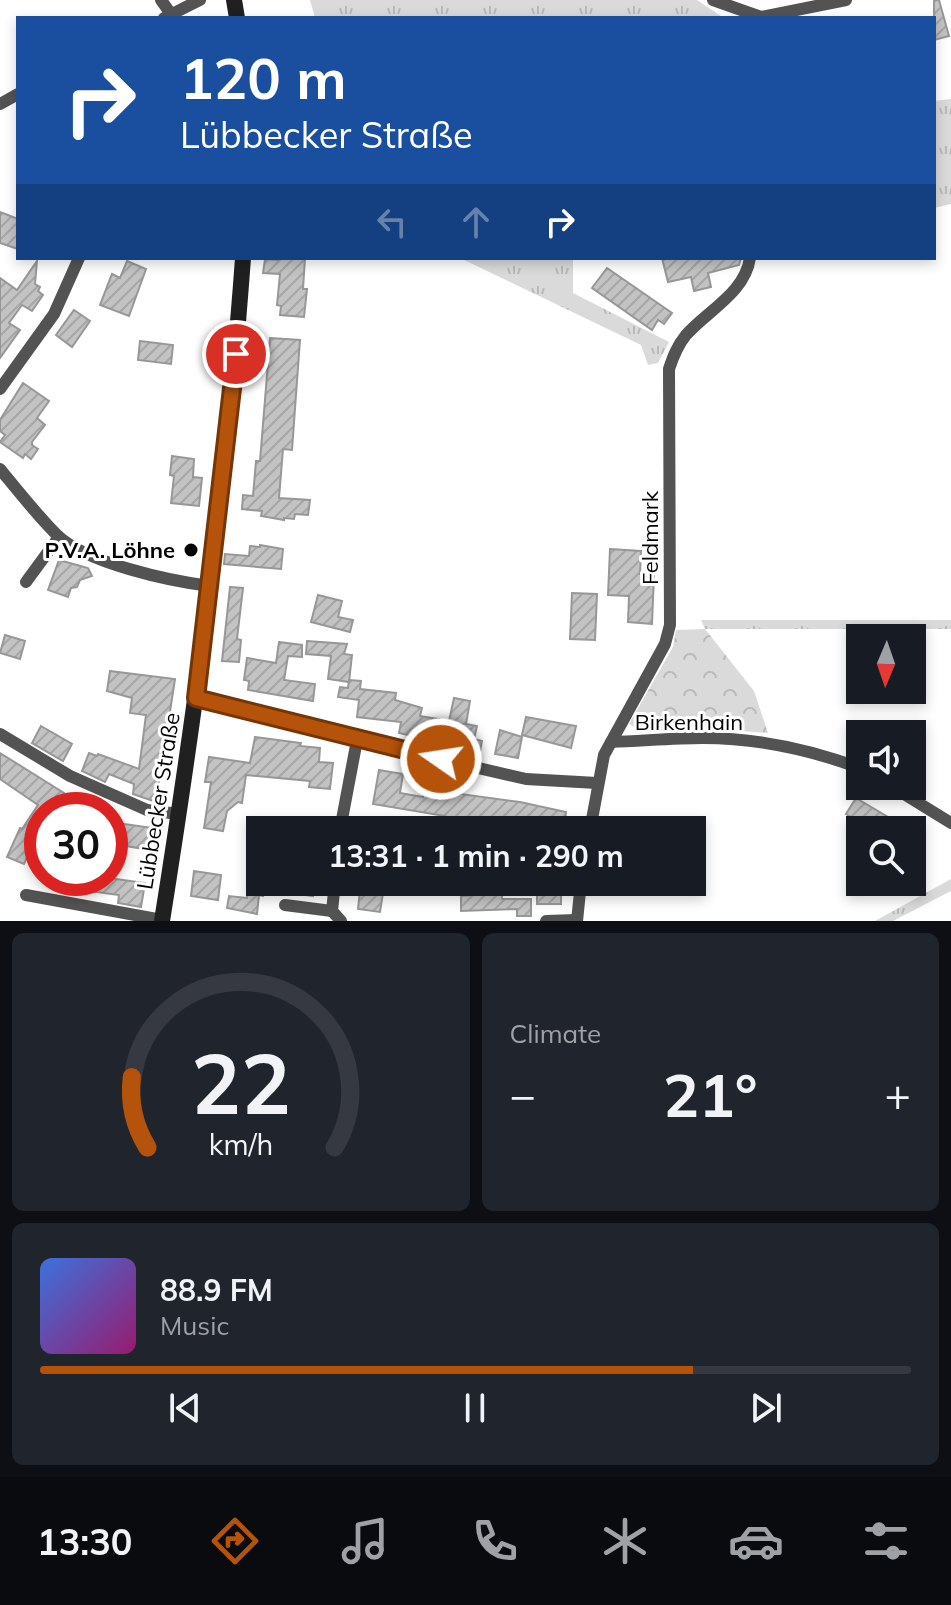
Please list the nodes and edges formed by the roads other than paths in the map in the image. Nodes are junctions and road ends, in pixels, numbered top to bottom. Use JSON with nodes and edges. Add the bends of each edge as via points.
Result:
{"nodes":[{"id":1,"x":161,"y":0,"type":"edge"},
{"id":2,"x":200,"y":0,"type":"edge"},
{"id":3,"x":713,"y":0,"type":"edge"},
{"id":4,"x":840,"y":1,"type":"edge"},
{"id":5,"x":168,"y":16,"type":"edge"},
{"id":6,"x":756,"y":16,"type":"edge"},
{"id":7,"x":770,"y":16,"type":"edge"},
{"id":8,"x":78,"y":260,"type":"edge"},
{"id":9,"x":243,"y":260,"type":"edge"},
{"id":10,"x":750,"y":260,"type":"edge"},
{"id":11,"x":0,"y":389,"type":"edge"},
{"id":12,"x":0,"y":469,"type":"edge"},
{"id":13,"x":59,"y":537,"type":"junction"},
{"id":14,"x":26,"y":582,"type":"dead end"},
{"id":15,"x":210,"y":586,"type":"junction"},
{"id":16,"x":196,"y":698,"type":"junction"},
{"id":17,"x":0,"y":734,"type":"edge"},
{"id":18,"x":357,"y":740,"type":"junction"},
{"id":19,"x":611,"y":742,"type":"junction"},
{"id":20,"x":846,"y":763,"type":"edge"},
{"id":21,"x":597,"y":783,"type":"junction"},
{"id":22,"x":914,"y":800,"type":"edge"},
{"id":23,"x":179,"y":814,"type":"junction"},
{"id":24,"x":343,"y":816,"type":"edge"},
{"id":25,"x":592,"y":816,"type":"edge"},
{"id":26,"x":951,"y":823,"type":"edge"},
{"id":27,"x":31,"y":896,"type":"edge"},
{"id":28,"x":335,"y":896,"type":"edge"},
{"id":29,"x":580,"y":896,"type":"edge"},
{"id":30,"x":285,"y":905,"type":"dead end"},
{"id":31,"x":336,"y":916,"type":"edge"},
{"id":32,"x":577,"y":920,"type":"edge"},
{"id":33,"x":162,"y":921,"type":"edge"},
{"id":34,"x":546,"y":921,"type":"edge"}],
"edges":[{"from":1,"to":5,"type":"street"},
{"from":2,"to":5,"type":"street"},
{"from":3,"to":6,"type":"street"},
{"from":4,"to":7,"type":"street"},
{"from":8,"to":11,"type":"street","via":[[54,314]]},
{"from":9,"to":15,"type":"main road","name":"Lübbecker Straße"},
{"from":10,"to":19,"type":"street","name":"Feldmark","via":[[736,288],[674,351],[669,369],[670,625],[665,644]]},
{"from":12,"to":13,"type":"street"},
{"from":13,"to":14,"type":"street"},
{"from":13,"to":15,"type":"street","via":[[84,553],[171,581]]},
{"from":15,"to":16,"type":"main road","name":"Lübbecker Straße"},
{"from":16,"to":18,"type":"street"},
{"from":16,"to":23,"type":"main road","name":"Lübbecker Straße"},
{"from":17,"to":23,"type":"street","via":[[70,776],[147,810]]},
{"from":18,"to":21,"type":"street","via":[[526,779]]},
{"from":18,"to":24,"type":"street"},
{"from":19,"to":20,"type":"street","name":"Birkenhain","via":[[762,742]]},
{"from":19,"to":21,"type":"street","name":"Feldmark"},
{"from":21,"to":25,"type":"street","name":"Feldmark"},
{"from":22,"to":26,"type":"street"},
{"from":23,"to":33,"type":"main road","name":"Lübbecker Straße"},
{"from":27,"to":33,"type":"street","name":"Lübbecker Straße"},
{"from":28,"to":31,"type":"street"},
{"from":29,"to":32,"type":"street"},
{"from":30,"to":31,"type":"street"},
{"from":32,"to":34,"type":"street"}]}
